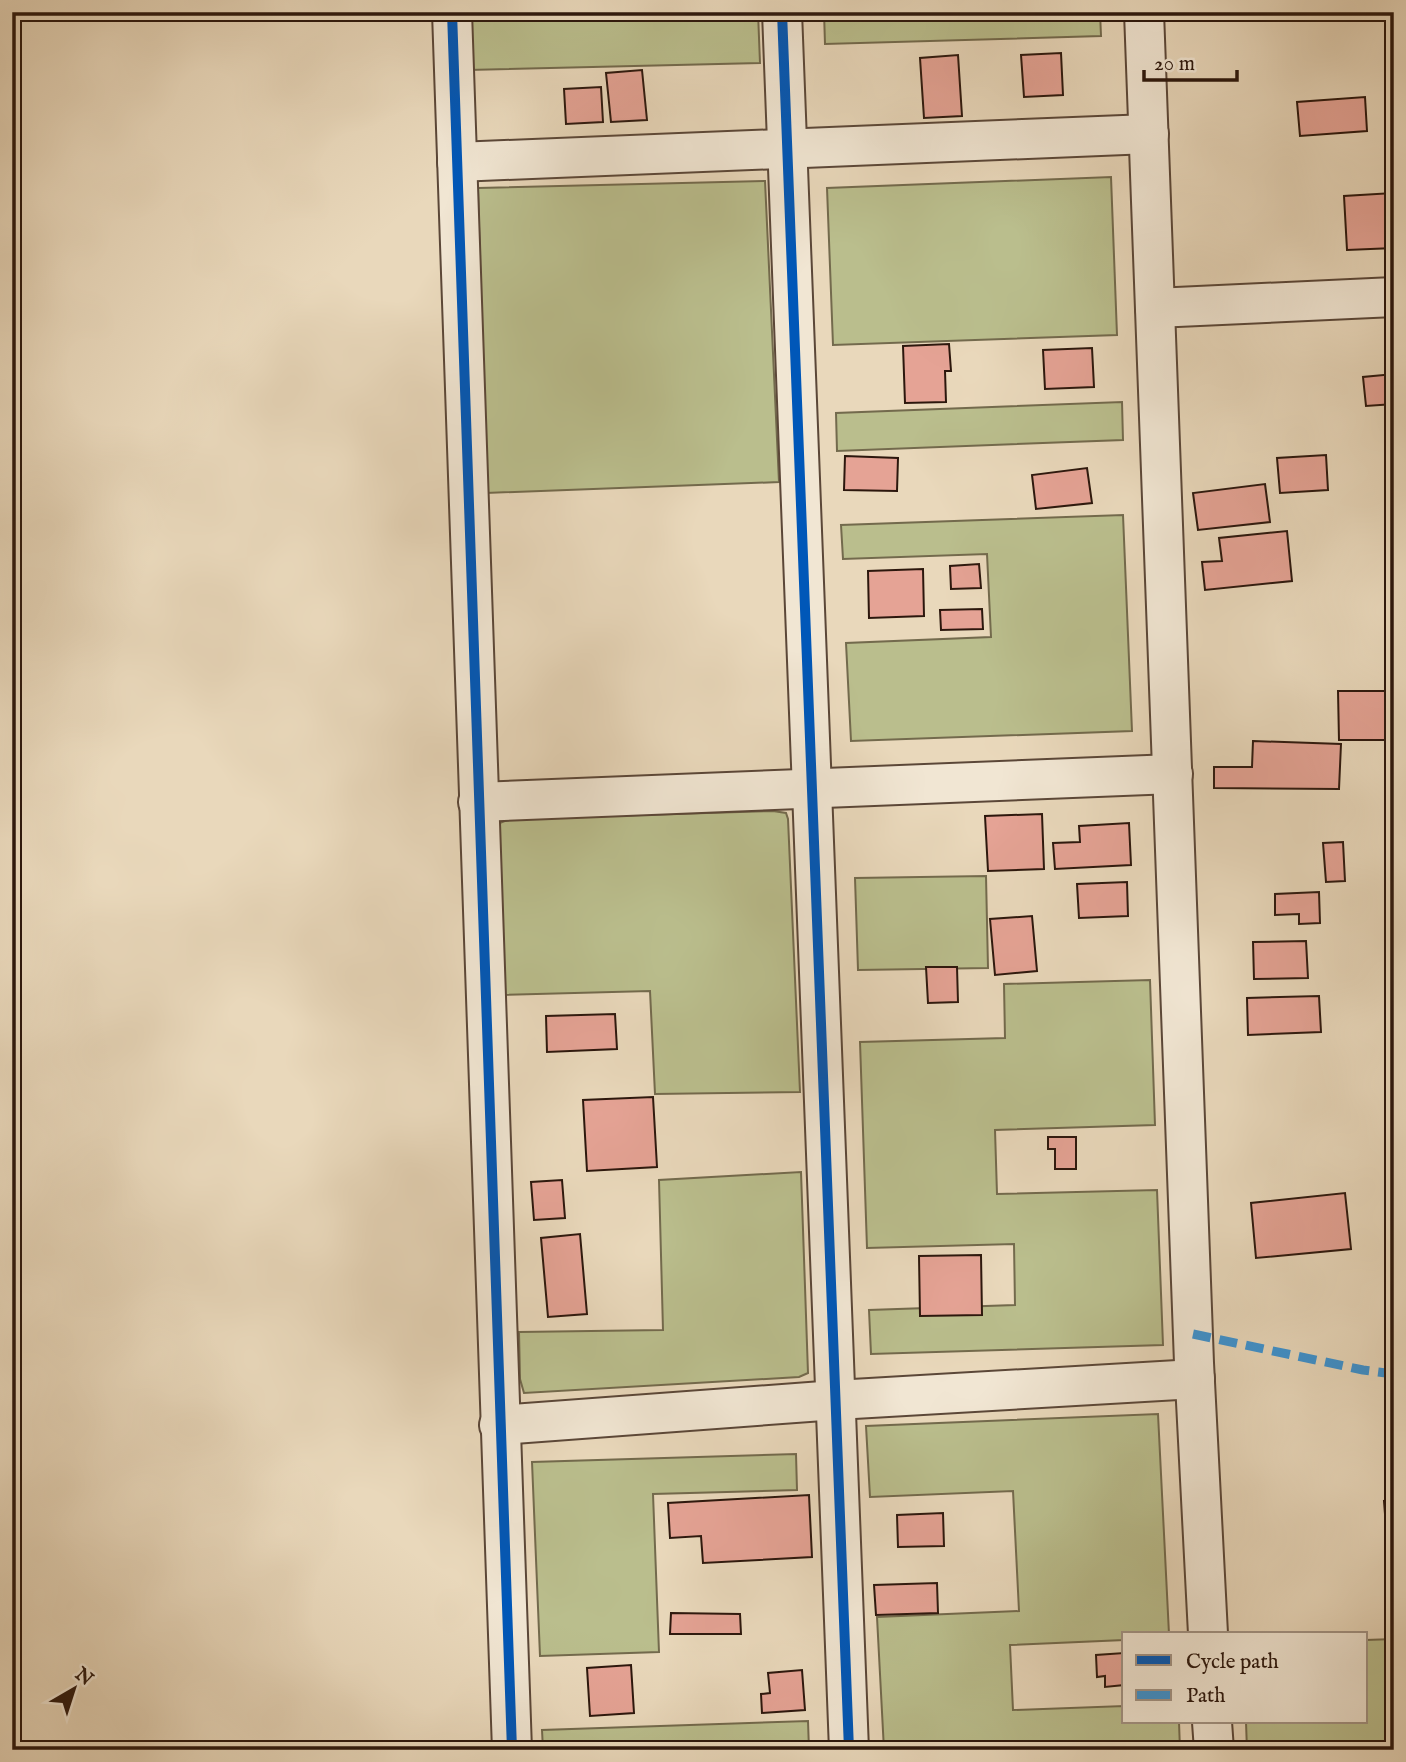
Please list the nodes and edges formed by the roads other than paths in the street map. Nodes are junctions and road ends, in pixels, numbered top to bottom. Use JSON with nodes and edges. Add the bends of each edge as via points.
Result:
{"nodes":[{"id":1,"x":452,"y":12,"type":"edge"},
{"id":2,"x":782,"y":12,"type":"edge"},
{"id":3,"x":1144,"y":12,"type":"edge"},
{"id":4,"x":1149,"y":134,"type":"junction"},
{"id":5,"x":788,"y":149,"type":"junction"},
{"id":6,"x":457,"y":162,"type":"junction"},
{"id":7,"x":1394,"y":297,"type":"edge"},
{"id":8,"x":1155,"y":308,"type":"junction"},
{"id":9,"x":1173,"y":774,"type":"junction"},
{"id":10,"x":812,"y":789,"type":"junction"},
{"id":11,"x":478,"y":802,"type":"junction"},
{"id":12,"x":1195,"y":1379,"type":"junction"},
{"id":13,"x":836,"y":1400,"type":"junction"},
{"id":14,"x":499,"y":1425,"type":"junction"},
{"id":15,"x":1208,"y":1632,"type":"edge"},
{"id":16,"x":1212,"y":1724,"type":"edge"},
{"id":17,"x":512,"y":1750,"type":"edge"},
{"id":18,"x":849,"y":1750,"type":"edge"},
{"id":19,"x":1214,"y":1750,"type":"edge"}],
"edges":[{"from":1,"to":6,"type":"street"},
{"from":2,"to":5,"type":"street"},
{"from":3,"to":4,"type":"street"},
{"from":4,"to":5,"type":"street"},
{"from":4,"to":8,"type":"street"},
{"from":5,"to":6,"type":"street"},
{"from":5,"to":10,"type":"street"},
{"from":6,"to":11,"type":"street"},
{"from":7,"to":8,"type":"street"},
{"from":8,"to":9,"type":"street"},
{"from":9,"to":10,"type":"street"},
{"from":9,"to":12,"type":"street"},
{"from":10,"to":11,"type":"street"},
{"from":10,"to":13,"type":"street"},
{"from":11,"to":14,"type":"street"},
{"from":12,"to":13,"type":"street"},
{"from":12,"to":15,"type":"street"},
{"from":13,"to":14,"type":"street"},
{"from":13,"to":18,"type":"street"},
{"from":14,"to":17,"type":"street"},
{"from":16,"to":19,"type":"street"}]}
